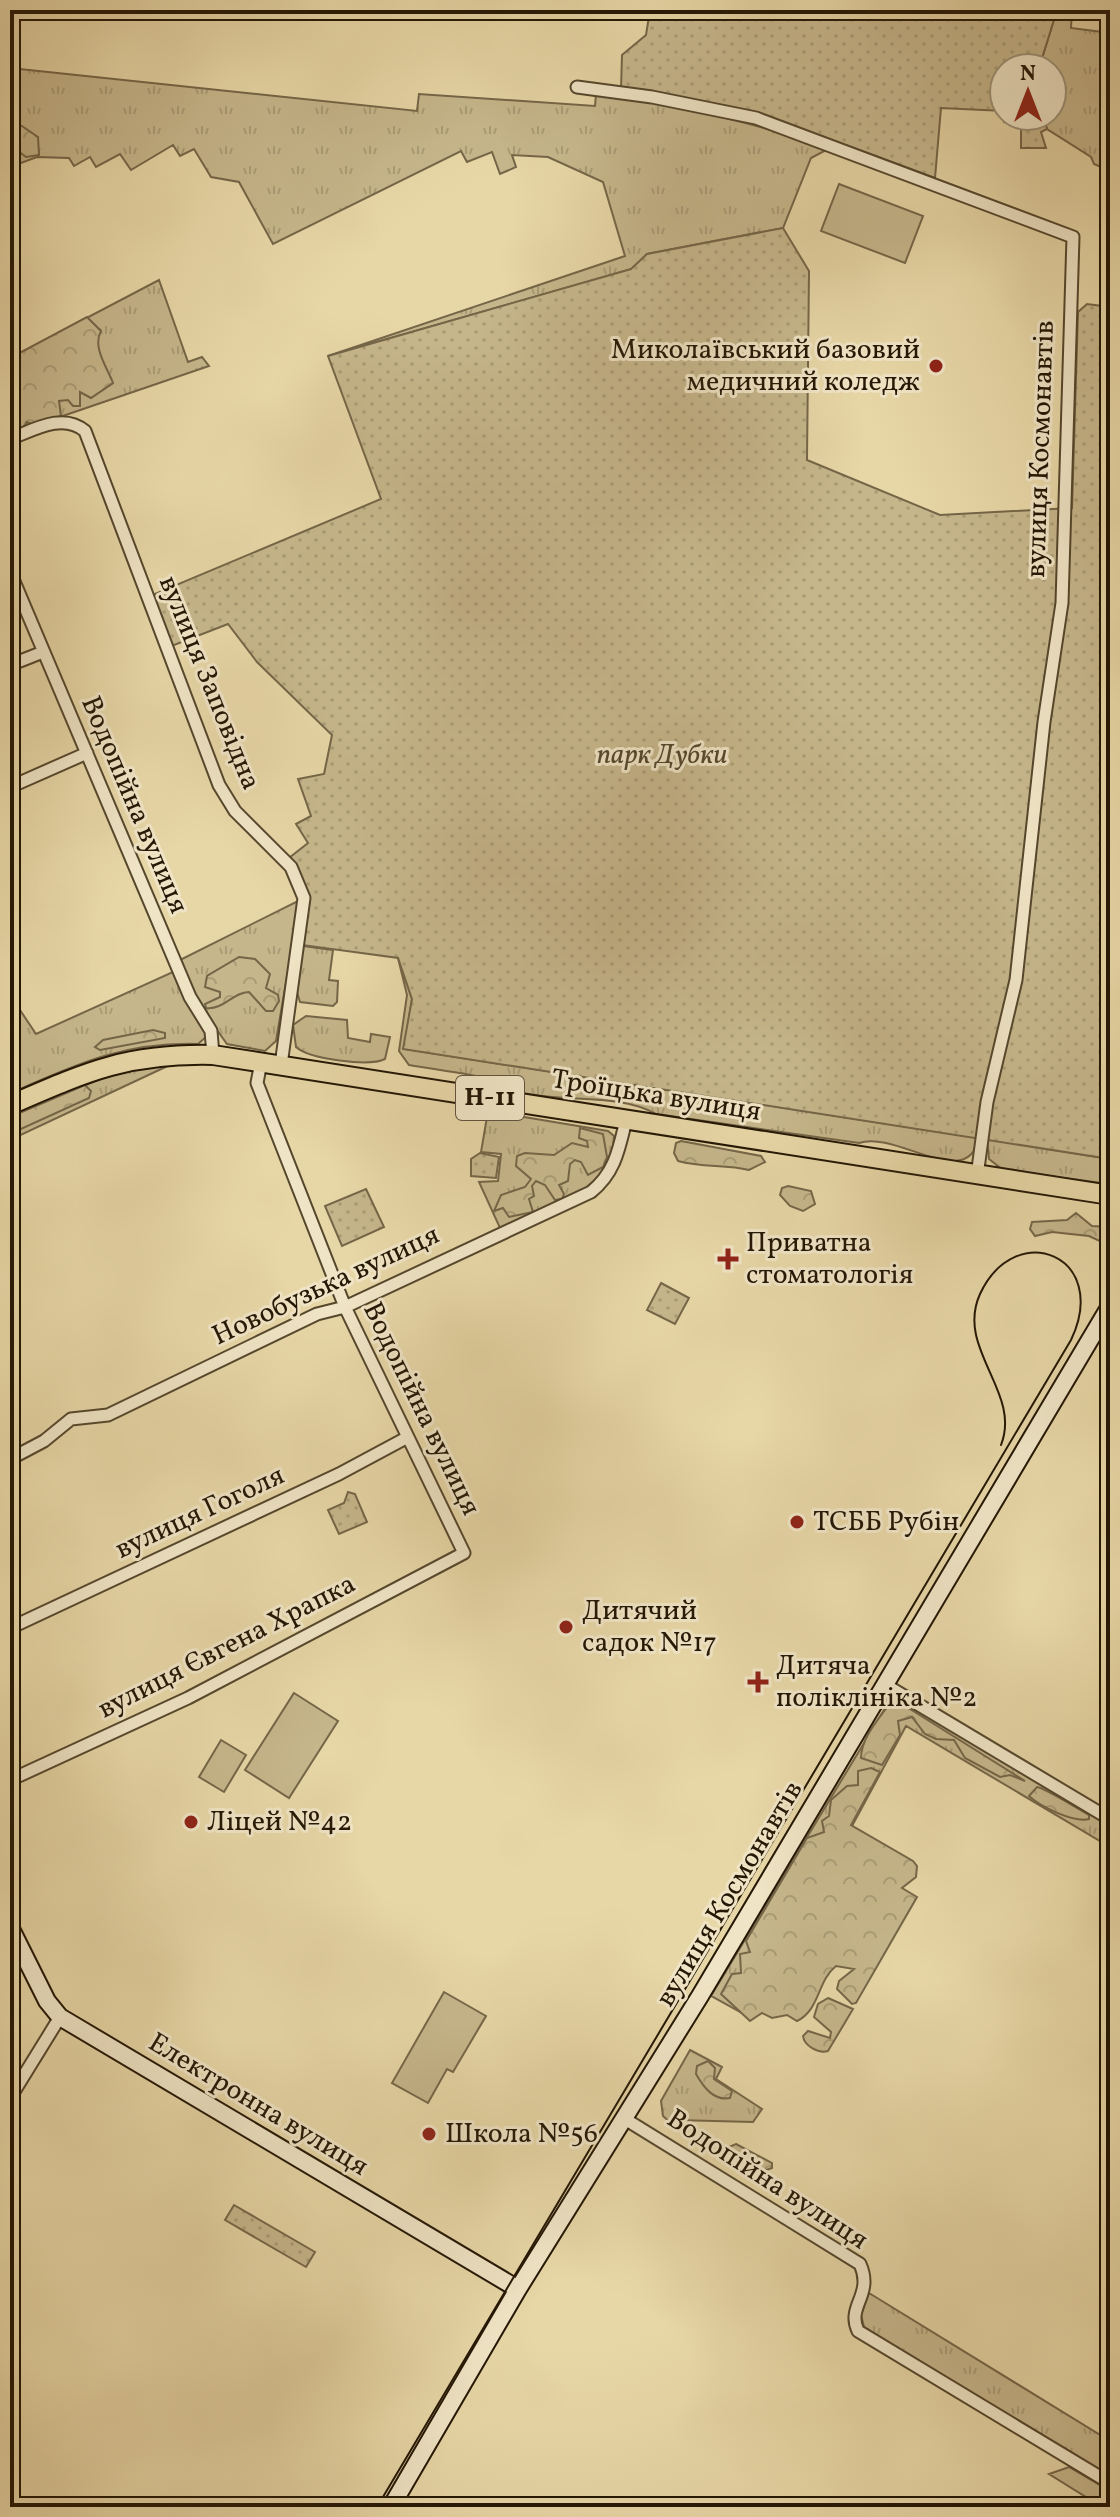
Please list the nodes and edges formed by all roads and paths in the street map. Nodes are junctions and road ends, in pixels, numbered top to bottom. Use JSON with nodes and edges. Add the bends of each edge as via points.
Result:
{"nodes":[{"id":1,"x":577,"y":87,"type":"dead end"},
{"id":2,"x":10,"y":439,"type":"edge"},
{"id":3,"x":10,"y":572,"type":"edge"},
{"id":4,"x":43,"y":652,"type":"junction"},
{"id":5,"x":10,"y":665,"type":"edge"},
{"id":6,"x":87,"y":753,"type":"junction"},
{"id":7,"x":10,"y":787,"type":"edge"},
{"id":8,"x":213,"y":1055,"type":"junction"},
{"id":9,"x":261,"y":1062,"type":"junction"},
{"id":10,"x":281,"y":1065,"type":"junction"},
{"id":11,"x":10,"y":1105,"type":"edge"},
{"id":12,"x":626,"y":1120,"type":"junction"},
{"id":13,"x":977,"y":1176,"type":"junction"},
{"id":14,"x":1110,"y":1195,"type":"edge"},
{"id":15,"x":1110,"y":1306,"type":"edge"},
{"id":16,"x":345,"y":1307,"type":"junction"},
{"id":17,"x":408,"y":1437,"type":"junction"},
{"id":18,"x":10,"y":1459,"type":"edge"},
{"id":19,"x":464,"y":1553,"type":"joint"},
{"id":20,"x":10,"y":1628,"type":"edge"},
{"id":21,"x":884,"y":1684,"type":"junction"},
{"id":22,"x":10,"y":1780,"type":"edge"},
{"id":23,"x":1110,"y":1819,"type":"edge"},
{"id":24,"x":10,"y":1927,"type":"edge"},
{"id":25,"x":60,"y":2017,"type":"junction"},
{"id":26,"x":10,"y":2098,"type":"edge"},
{"id":27,"x":625,"y":2119,"type":"junction"},
{"id":28,"x":518,"y":2289,"type":"junction"},
{"id":29,"x":1110,"y":2483,"type":"edge"},
{"id":30,"x":391,"y":2507,"type":"edge"}],
"edges":[{"from":1,"to":13,"type":"street","name":"вулиця Космонавтів","via":[[756,118],[1073,237],[1062,603],[1016,980],[987,1102]]},
{"from":2,"to":10,"type":"street","name":"вулиця Заповідна","via":[[61,422],[85,431],[224,796],[297,877],[304,898]]},
{"from":3,"to":4,"type":"street","name":"Водопійна вулиця"},
{"from":4,"to":5,"type":"street"},
{"from":4,"to":6,"type":"street","name":"Водопійна вулиця"},
{"from":6,"to":7,"type":"street"},
{"from":6,"to":8,"type":"street","name":"Водопійна вулиця","via":[[190,997],[211,1031]]},
{"from":8,"to":9,"type":"main road","name":"Троїцька вулиця","number":"Н-11"},
{"from":8,"to":11,"type":"main road","name":"Троїцька вулиця","number":"Н-11","via":[[159,1055],[113,1063]]},
{"from":9,"to":10,"type":"main road","name":"Троїцька вулиця","number":"Н-11"},
{"from":9,"to":16,"type":"street","name":"Водопійна вулиця","via":[[257,1083]]},
{"from":10,"to":12,"type":"main road","name":"Троїцька вулиця","number":"Н-11"},
{"from":12,"to":13,"type":"main road","name":"Троїцька вулиця","number":"Н-11"},
{"from":12,"to":16,"type":"street","name":"Новобузька вулиця","via":[[616,1162],[591,1192]]},
{"from":13,"to":14,"type":"main road","name":"Троїцька вулиця","number":"Н-11"},
{"from":15,"to":21,"type":"main road","name":"вулиця Космонавтів"},
{"from":16,"to":17,"type":"street","name":"Водопійна вулиця"},
{"from":16,"to":18,"type":"street","name":"Новобузька вулиця","via":[[317,1314],[108,1415],[71,1419]]},
{"from":17,"to":19,"type":"street","name":"Водопійна вулиця"},
{"from":17,"to":20,"type":"street","name":"вулиця Гоголя"},
{"from":19,"to":22,"type":"street","name":"вулиця Євгена Храпка","via":[[188,1698]]},
{"from":21,"to":23,"type":"street"},
{"from":21,"to":27,"type":"main road","name":"вулиця Космонавтів"},
{"from":24,"to":25,"type":"main road","name":"Електронна вулиця"},
{"from":25,"to":26,"type":"street"},
{"from":25,"to":28,"type":"main road","name":"Електронна вулиця"},
{"from":27,"to":28,"type":"main road","name":"вулиця Космонавтів"},
{"from":27,"to":29,"type":"street","name":"Водопійна вулиця","via":[[860,2264],[867,2284],[854,2315],[858,2331]]},
{"from":28,"to":30,"type":"main road","name":"вулиця Космонавтів"}]}
